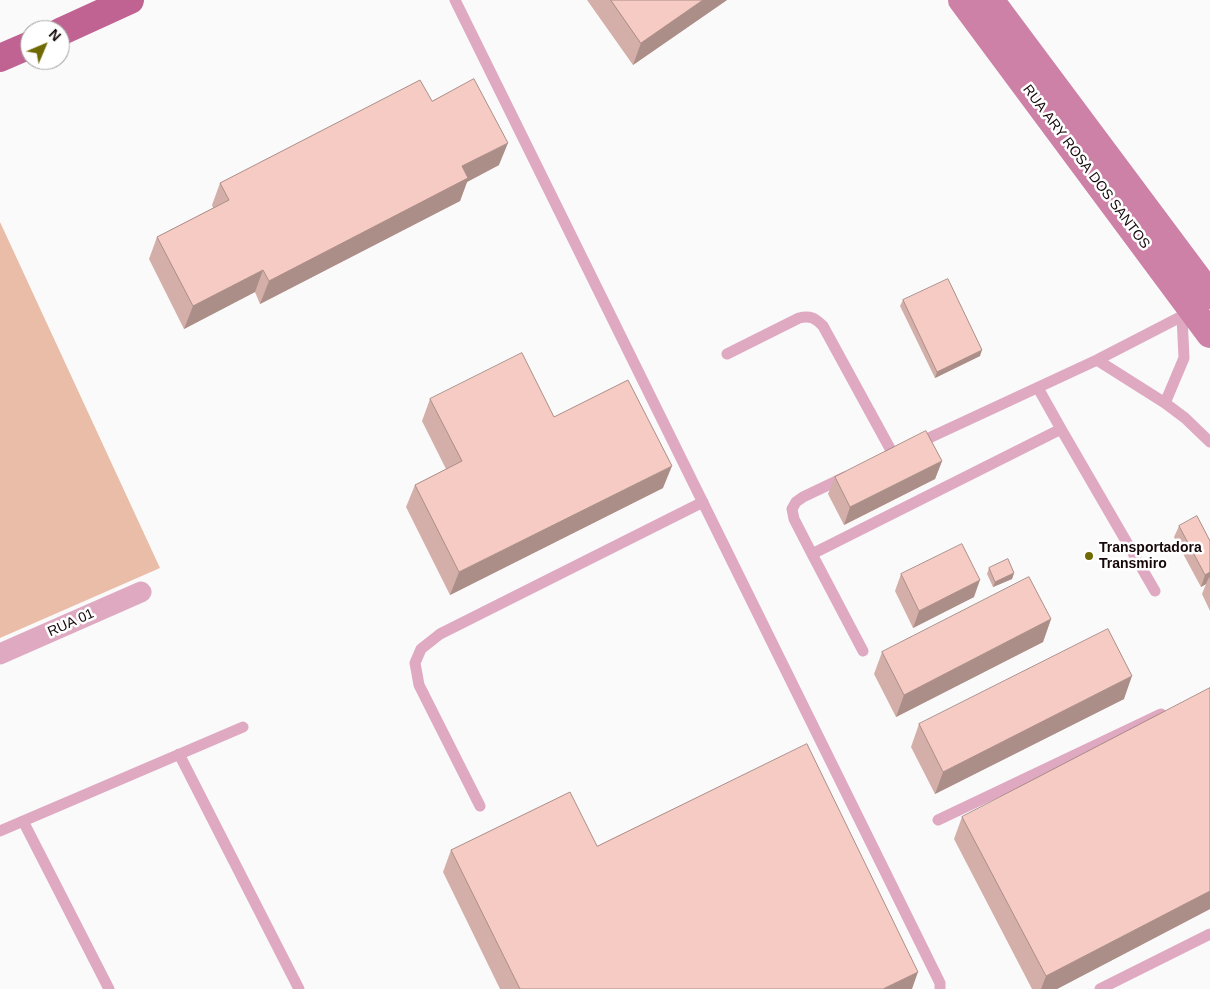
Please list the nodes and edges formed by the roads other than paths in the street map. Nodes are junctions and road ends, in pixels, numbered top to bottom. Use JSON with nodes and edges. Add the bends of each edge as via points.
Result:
{"nodes":[{"id":1,"x":130,"y":0,"type":"edge"},
{"id":2,"x":455,"y":0,"type":"edge"},
{"id":3,"x":962,"y":0,"type":"edge"},
{"id":4,"x":990,"y":0,"type":"edge"},
{"id":5,"x":70,"y":27,"type":"edge"},
{"id":6,"x":20,"y":49,"type":"edge"},
{"id":7,"x":0,"y":58,"type":"edge"},
{"id":8,"x":1198,"y":306,"type":"edge"},
{"id":9,"x":1210,"y":334,"type":"edge"},
{"id":10,"x":727,"y":354,"type":"dead end"},
{"id":11,"x":1098,"y":360,"type":"junction"},
{"id":12,"x":1038,"y":388,"type":"junction"},
{"id":13,"x":1165,"y":403,"type":"junction"},
{"id":14,"x":1061,"y":429,"type":"junction"},
{"id":15,"x":1210,"y":442,"type":"edge"},
{"id":16,"x":852,"y":474,"type":"edge"},
{"id":17,"x":703,"y":502,"type":"junction"},
{"id":18,"x":812,"y":554,"type":"junction"},
{"id":19,"x":1155,"y":591,"type":"dead end"},
{"id":20,"x":141,"y":592,"type":"dead end"},
{"id":21,"x":863,"y":651,"type":"dead end"},
{"id":22,"x":0,"y":654,"type":"edge"},
{"id":23,"x":1175,"y":708,"type":"edge"},
{"id":24,"x":243,"y":727,"type":"dead end"},
{"id":25,"x":179,"y":754,"type":"junction"},
{"id":26,"x":480,"y":806,"type":"dead end"},
{"id":27,"x":938,"y":820,"type":"dead end"},
{"id":28,"x":23,"y":821,"type":"junction"},
{"id":29,"x":0,"y":831,"type":"edge"},
{"id":30,"x":1210,"y":934,"type":"edge"},
{"id":31,"x":110,"y":989,"type":"edge"},
{"id":32,"x":299,"y":989,"type":"edge"},
{"id":33,"x":940,"y":989,"type":"edge"},
{"id":34,"x":1100,"y":989,"type":"edge"}],
"edges":[{"from":1,"to":5,"type":"main road"},
{"from":2,"to":17,"type":"lane"},
{"from":3,"to":8,"type":"main road","name":"RUA ARY ROSA DOS SANTOS"},
{"from":4,"to":8,"type":"main road","name":"RUA ARY ROSA DOS SANTOS"},
{"from":6,"to":7,"type":"main road"},
{"from":8,"to":9,"type":"main road","name":"RUA ARY ROSA DOS SANTOS"},
{"from":8,"to":11,"type":"lane"},
{"from":8,"to":13,"type":"lane","via":[[1184,358]]},
{"from":10,"to":12,"type":"lane","via":[[799,318],[813,317],[823,326],[889,456]]},
{"from":11,"to":12,"type":"lane"},
{"from":11,"to":13,"type":"lane"},
{"from":12,"to":14,"type":"lane"},
{"from":13,"to":15,"type":"lane"},
{"from":14,"to":18,"type":"lane"},
{"from":14,"to":19,"type":"lane"},
{"from":16,"to":18,"type":"lane","via":[[803,497],[792,509]]},
{"from":17,"to":26,"type":"lane","via":[[440,634],[422,649],[415,663],[419,685]]},
{"from":17,"to":33,"type":"lane","via":[[936,974]]},
{"from":18,"to":21,"type":"lane"},
{"from":20,"to":22,"type":"street","name":"RUA 01"},
{"from":23,"to":27,"type":"lane"},
{"from":24,"to":25,"type":"lane"},
{"from":25,"to":28,"type":"lane"},
{"from":25,"to":32,"type":"lane"},
{"from":28,"to":29,"type":"lane"},
{"from":28,"to":31,"type":"lane"},
{"from":30,"to":34,"type":"lane"}]}
